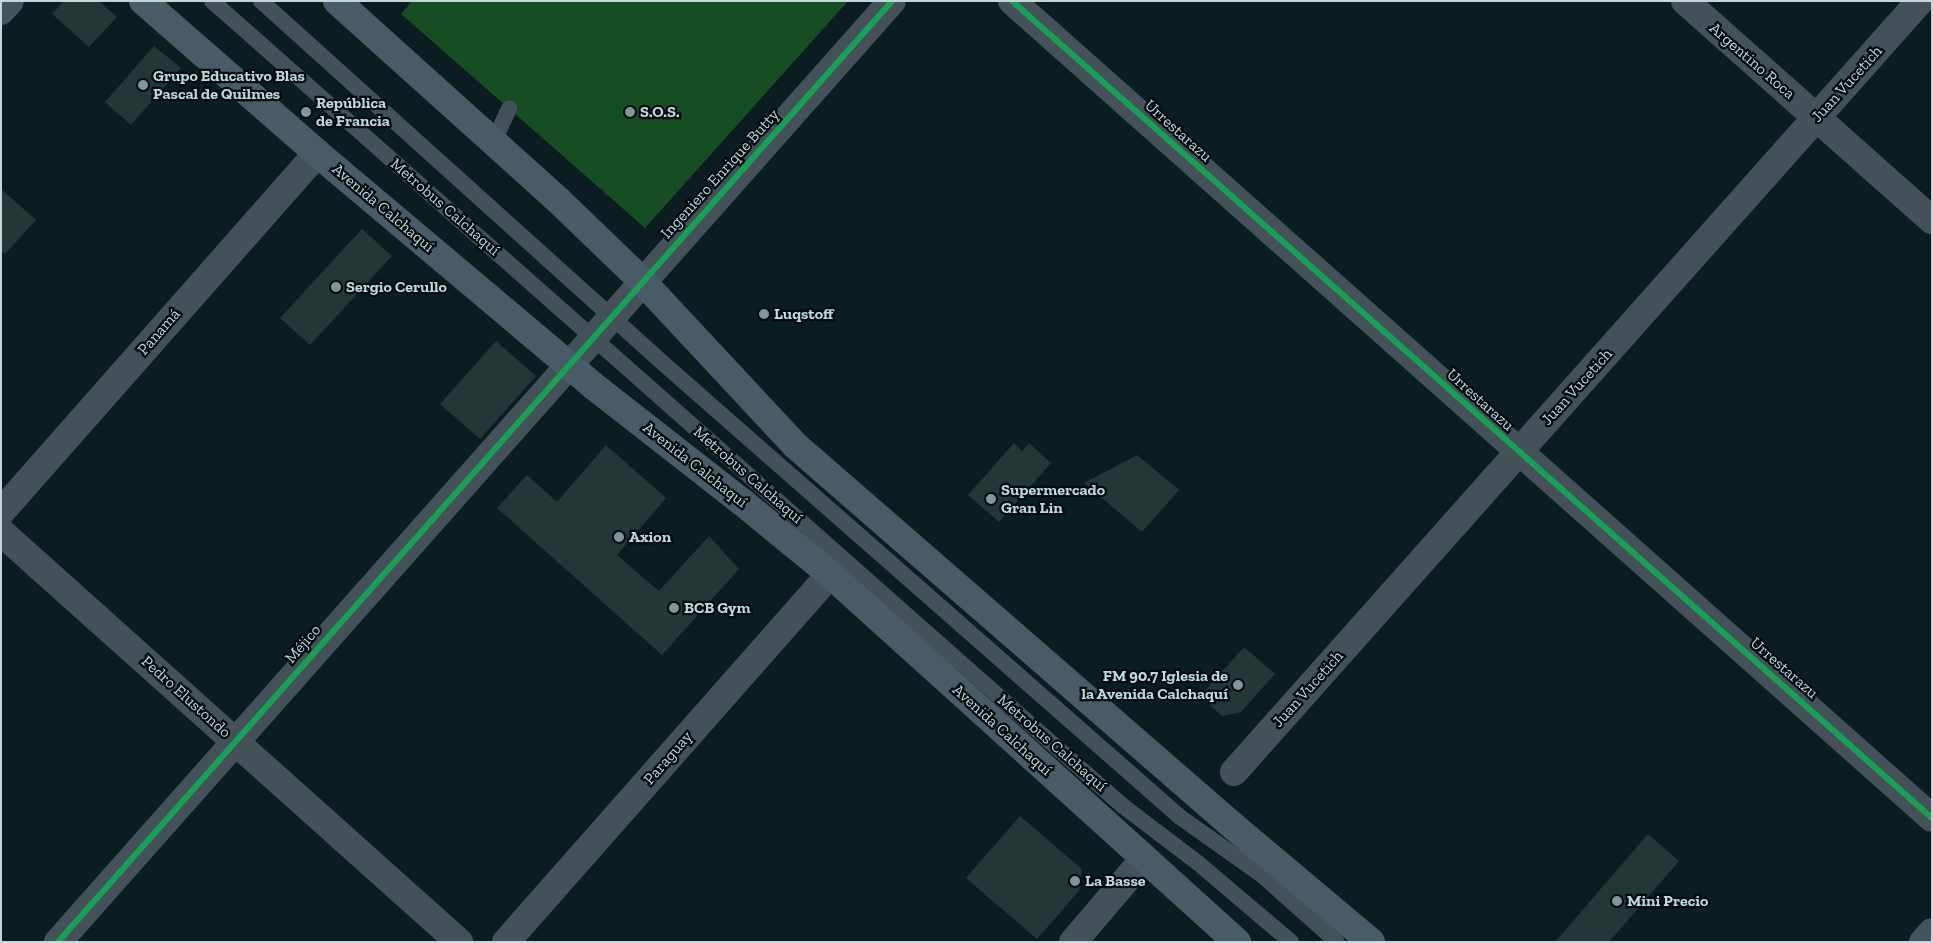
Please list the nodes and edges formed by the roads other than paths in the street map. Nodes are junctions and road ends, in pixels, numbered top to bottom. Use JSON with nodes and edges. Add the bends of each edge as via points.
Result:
{"nodes":[{"id":1,"x":10,"y":1,"type":"edge"},
{"id":2,"x":143,"y":1,"type":"edge"},
{"id":3,"x":212,"y":1,"type":"edge"},
{"id":4,"x":261,"y":1,"type":"edge"},
{"id":5,"x":337,"y":1,"type":"edge"},
{"id":6,"x":892,"y":1,"type":"edge"},
{"id":7,"x":1012,"y":1,"type":"edge"},
{"id":8,"x":1685,"y":1,"type":"edge"},
{"id":9,"x":1920,"y":1,"type":"edge"},
{"id":10,"x":1,"y":11,"type":"edge"},
{"id":11,"x":509,"y":109,"type":"dead end"},
{"id":12,"x":1817,"y":118,"type":"junction"},
{"id":13,"x":493,"y":143,"type":"junction"},
{"id":14,"x":317,"y":153,"type":"junction"},
{"id":15,"x":1932,"y":220,"type":"edge"},
{"id":16,"x":642,"y":281,"type":"junction"},
{"id":17,"x":613,"y":316,"type":"junction"},
{"id":18,"x":592,"y":338,"type":"junction"},
{"id":19,"x":568,"y":364,"type":"junction"},
{"id":20,"x":1519,"y":453,"type":"junction"},
{"id":21,"x":1,"y":512,"type":"edge"},
{"id":22,"x":1,"y":532,"type":"edge"},
{"id":23,"x":830,"y":574,"type":"junction"},
{"id":24,"x":236,"y":741,"type":"junction"},
{"id":25,"x":1234,"y":772,"type":"dead end"},
{"id":26,"x":1932,"y":818,"type":"edge"},
{"id":27,"x":1144,"y":859,"type":"junction"},
{"id":28,"x":1932,"y":932,"type":"edge"},
{"id":29,"x":58,"y":942,"type":"edge"},
{"id":30,"x":460,"y":942,"type":"edge"},
{"id":31,"x":506,"y":942,"type":"edge"},
{"id":32,"x":1072,"y":942,"type":"edge"},
{"id":33,"x":1237,"y":942,"type":"edge"},
{"id":34,"x":1291,"y":942,"type":"edge"},
{"id":35,"x":1337,"y":942,"type":"edge"},
{"id":36,"x":1371,"y":942,"type":"edge"},
{"id":37,"x":1923,"y":942,"type":"edge"}],
"edges":[{"from":1,"to":10,"type":"main road"},
{"from":2,"to":14,"type":"main road","name":"Avenida Calchaquí"},
{"from":3,"to":18,"type":"lane","name":"Metrobus Calchaquí"},
{"from":4,"to":17,"type":"lane","name":"Metrobus Calchaquí"},
{"from":5,"to":13,"type":"main road"},
{"from":6,"to":16,"type":"street","name":"Ingeniero Enrique Butty"},
{"from":7,"to":20,"type":"street","name":"Urrestarazu"},
{"from":8,"to":12,"type":"street","name":"Argentino Roca"},
{"from":9,"to":12,"type":"street","name":"Juan Vucetich"},
{"from":11,"to":13,"type":"lane"},
{"from":12,"to":15,"type":"street","name":"Argentino Roca"},
{"from":12,"to":20,"type":"street","name":"Juan Vucetich"},
{"from":13,"to":16,"type":"main road"},
{"from":14,"to":19,"type":"main road","name":"Avenida Calchaquí"},
{"from":14,"to":21,"type":"street","name":"Panamá"},
{"from":16,"to":17,"type":"street","name":"Ingeniero Enrique Butty"},
{"from":16,"to":36,"type":"main road","via":[[796,446]]},
{"from":17,"to":18,"type":"street","name":"Ingeniero Enrique Butty"},
{"from":17,"to":35,"type":"lane","name":"Metrobus Calchaquí","via":[[1180,817],[1263,876]]},
{"from":18,"to":19,"type":"street","name":"Ingeniero Enrique Butty"},
{"from":18,"to":34,"type":"lane","name":"Metrobus Calchaquí","via":[[1123,806],[1198,863]]},
{"from":19,"to":23,"type":"main road","name":"Avenida Calchaquí"},
{"from":19,"to":24,"type":"street","name":"Méjico"},
{"from":20,"to":25,"type":"street","name":"Juan Vucetich"},
{"from":20,"to":26,"type":"street","name":"Urrestarazu"},
{"from":22,"to":24,"type":"street","name":"Pedro Elustondo"},
{"from":23,"to":27,"type":"main road","name":"Avenida Calchaquí"},
{"from":23,"to":31,"type":"street","name":"Paraguay"},
{"from":24,"to":29,"type":"street","name":"Méjico"},
{"from":24,"to":30,"type":"street","name":"Pedro Elustondo"},
{"from":27,"to":32,"type":"street"},
{"from":27,"to":33,"type":"main road","name":"Avenida Calchaquí"},
{"from":28,"to":37,"type":"main road"}]}
